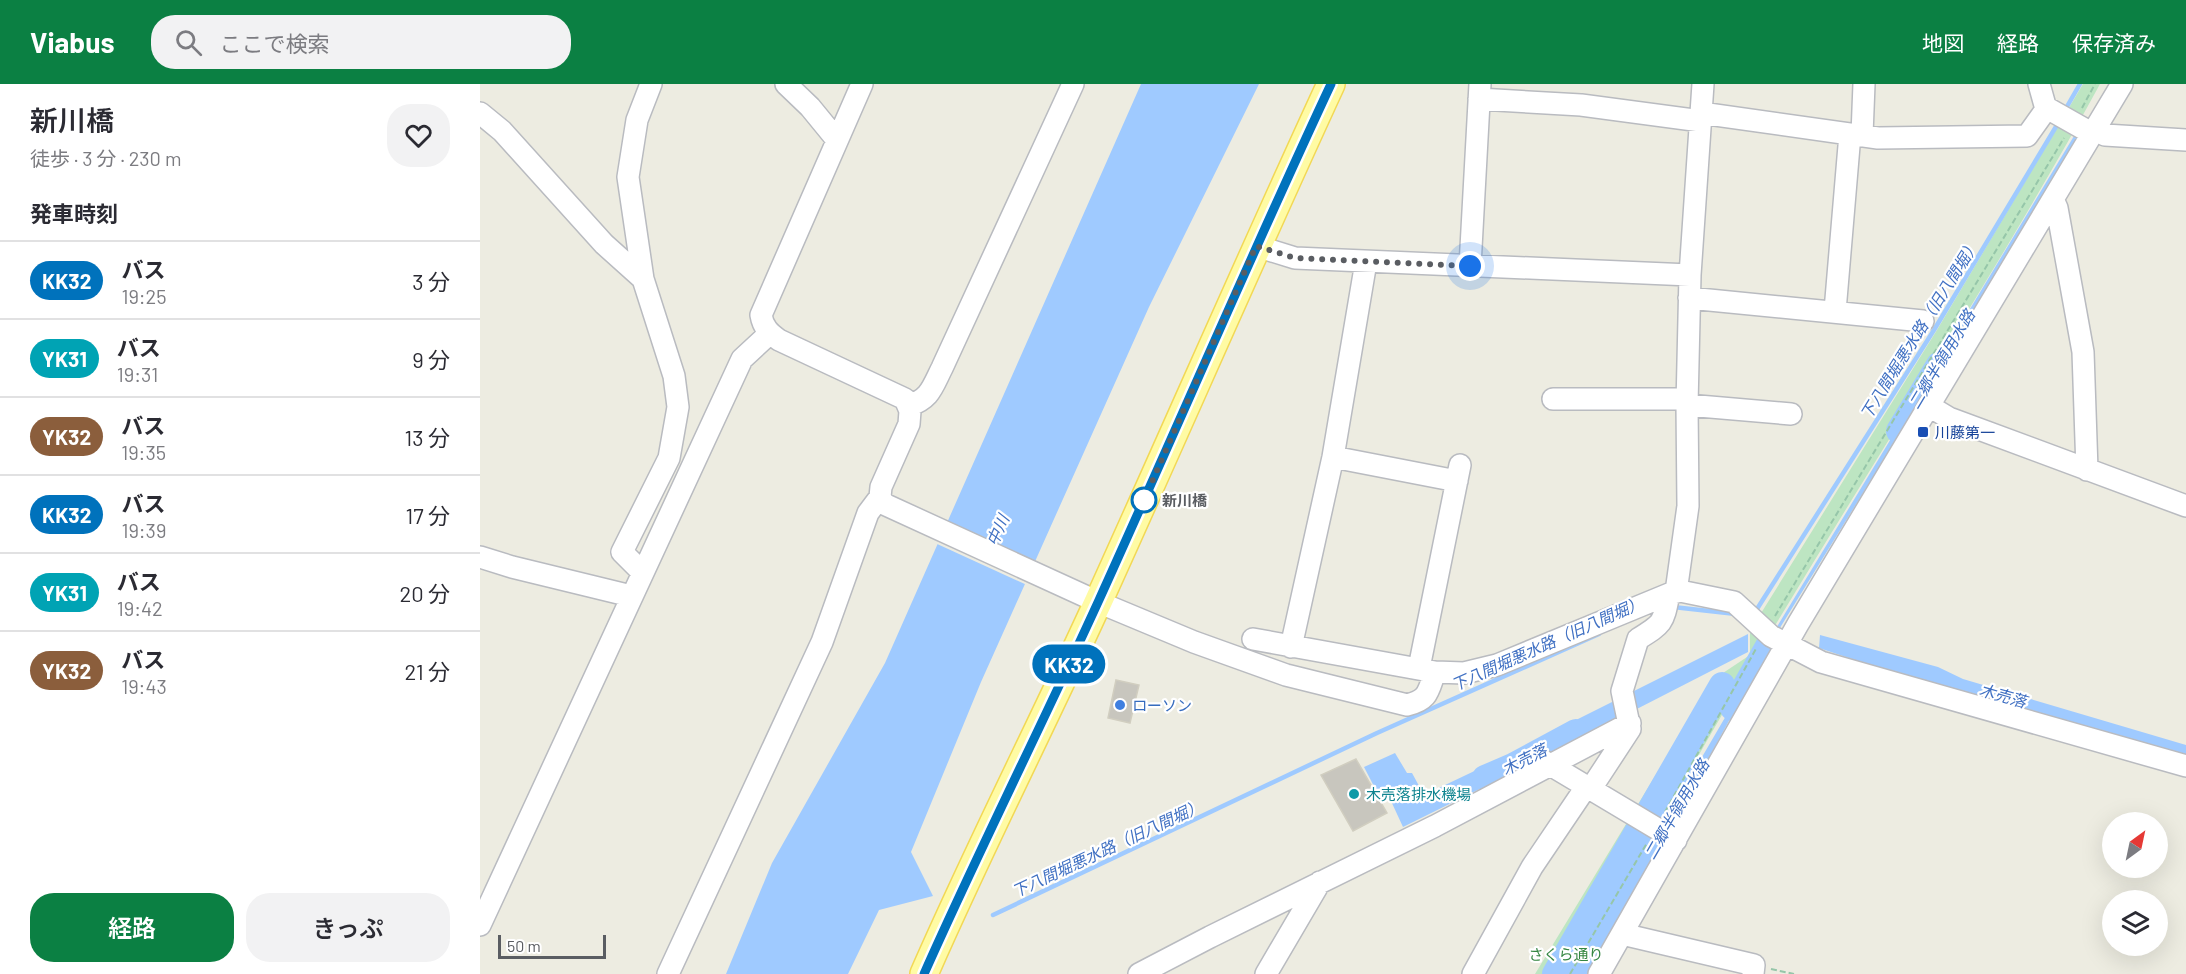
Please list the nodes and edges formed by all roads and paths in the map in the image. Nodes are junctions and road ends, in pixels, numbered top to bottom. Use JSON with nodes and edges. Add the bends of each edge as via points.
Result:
{"nodes":[{"id":1,"x":651,"y":84,"type":"edge"},
{"id":2,"x":786,"y":84,"type":"edge"},
{"id":3,"x":862,"y":84,"type":"edge"},
{"id":4,"x":1073,"y":84,"type":"edge"},
{"id":5,"x":1331,"y":84,"type":"edge"},
{"id":6,"x":1703,"y":84,"type":"edge"},
{"id":7,"x":1864,"y":84,"type":"edge"},
{"id":8,"x":2039,"y":84,"type":"edge"},
{"id":9,"x":2095,"y":84,"type":"edge"},
{"id":10,"x":2122,"y":84,"type":"edge"},
{"id":11,"x":1480,"y":92,"type":"edge"},
{"id":12,"x":2046,"y":109,"type":"junction"},
{"id":13,"x":480,"y":112,"type":"edge"},
{"id":14,"x":1701,"y":117,"type":"junction"},
{"id":15,"x":2082,"y":127,"type":"junction"},
{"id":16,"x":1856,"y":134,"type":"junction"},
{"id":17,"x":837,"y":140,"type":"junction"},
{"id":18,"x":2186,"y":140,"type":"edge"},
{"id":19,"x":2053,"y":199,"type":"junction"},
{"id":20,"x":1256,"y":246,"type":"junction"},
{"id":21,"x":1366,"y":262,"type":"junction"},
{"id":22,"x":1470,"y":266,"type":"junction"},
{"id":23,"x":1690,"y":275,"type":"junction"},
{"id":24,"x":643,"y":279,"type":"junction"},
{"id":25,"x":1689,"y":298,"type":"junction"},
{"id":26,"x":1835,"y":311,"type":"junction"},
{"id":27,"x":1923,"y":321,"type":"dead end"},
{"id":28,"x":769,"y":334,"type":"junction"},
{"id":29,"x":1553,"y":399,"type":"dead end"},
{"id":30,"x":1687,"y":402,"type":"junction"},
{"id":31,"x":908,"y":406,"type":"junction"},
{"id":32,"x":1929,"y":406,"type":"junction"},
{"id":33,"x":1791,"y":414,"type":"dead end"},
{"id":34,"x":1333,"y":458,"type":"junction"},
{"id":35,"x":2086,"y":470,"type":"junction"},
{"id":36,"x":886,"y":503,"type":"junction"},
{"id":37,"x":2186,"y":506,"type":"edge"},
{"id":38,"x":480,"y":556,"type":"edge"},
{"id":39,"x":642,"y":572,"type":"junction"},
{"id":40,"x":1672,"y":593,"type":"junction"},
{"id":41,"x":631,"y":596,"type":"junction"},
{"id":42,"x":1098,"y":602,"type":"junction"},
{"id":43,"x":1767,"y":631,"type":"junction"},
{"id":44,"x":1253,"y":639,"type":"dead end"},
{"id":45,"x":1291,"y":647,"type":"junction"},
{"id":46,"x":1427,"y":670,"type":"junction"},
{"id":47,"x":1630,"y":723,"type":"junction"},
{"id":48,"x":1545,"y":762,"type":"junction"},
{"id":49,"x":2186,"y":766,"type":"edge"},
{"id":50,"x":1588,"y":788,"type":"junction"},
{"id":51,"x":1657,"y":828,"type":"junction"},
{"id":52,"x":1676,"y":840,"type":"junction"},
{"id":53,"x":1320,"y":882,"type":"junction"},
{"id":54,"x":480,"y":925,"type":"edge"},
{"id":55,"x":1622,"y":934,"type":"junction"},
{"id":56,"x":1754,"y":969,"type":"edge"},
{"id":57,"x":668,"y":974,"type":"edge"},
{"id":58,"x":924,"y":974,"type":"edge"},
{"id":59,"x":1139,"y":974,"type":"edge"},
{"id":60,"x":1266,"y":974,"type":"edge"},
{"id":61,"x":1473,"y":974,"type":"edge"},
{"id":62,"x":1570,"y":974,"type":"edge"},
{"id":63,"x":1599,"y":974,"type":"edge"},
{"id":64,"x":1794,"y":974,"type":"edge"}],
"edges":[{"from":1,"to":24,"type":"street","via":[[637,120],[628,177]]},
{"from":2,"to":17,"type":"street"},
{"from":3,"to":17,"type":"street"},
{"from":4,"to":31,"type":"street","via":[[931,390],[922,401]]},
{"from":5,"to":20,"type":"main road"},
{"from":6,"to":14,"type":"street"},
{"from":7,"to":16,"type":"street"},
{"from":8,"to":12,"type":"street"},
{"from":9,"to":15,"type":"path"},
{"from":10,"to":15,"type":"street"},
{"from":11,"to":14,"type":"street"},
{"from":11,"to":22,"type":"street"},
{"from":12,"to":15,"type":"street"},
{"from":12,"to":16,"type":"street","via":[[2027,136],[1878,138]]},
{"from":13,"to":24,"type":"street"},
{"from":14,"to":16,"type":"street"},
{"from":14,"to":23,"type":"street"},
{"from":15,"to":18,"type":"street","via":[[2105,135]]},
{"from":15,"to":19,"type":"street"},
{"from":15,"to":43,"type":"path"},
{"from":16,"to":26,"type":"street"},
{"from":17,"to":28,"type":"street","via":[[761,315]]},
{"from":19,"to":32,"type":"street"},
{"from":19,"to":35,"type":"street","via":[[2083,352]]},
{"from":20,"to":21,"type":"street","via":[[1295,258]]},
{"from":20,"to":42,"type":"main road"},
{"from":21,"to":22,"type":"street"},
{"from":21,"to":34,"type":"street"},
{"from":22,"to":23,"type":"street"},
{"from":23,"to":25,"type":"street"},
{"from":24,"to":39,"type":"street","via":[[674,376],[678,407],[669,458],[622,552]]},
{"from":25,"to":26,"type":"street"},
{"from":25,"to":30,"type":"street"},
{"from":26,"to":27,"type":"street"},
{"from":28,"to":31,"type":"street","via":[[895,393]]},
{"from":28,"to":39,"type":"street","via":[[742,359]]},
{"from":29,"to":30,"type":"street"},
{"from":30,"to":33,"type":"street"},
{"from":30,"to":40,"type":"street","via":[[1688,506]]},
{"from":31,"to":36,"type":"street","via":[[909,424],[885,473]]},
{"from":32,"to":35,"type":"street","via":[[1950,418]]},
{"from":32,"to":43,"type":"street","via":[[1798,624]]},
{"from":34,"to":45,"type":"street"},
{"from":34,"to":46,"type":"street","via":[[1458,473]]},
{"from":35,"to":37,"type":"street"},
{"from":36,"to":42,"type":"street"},
{"from":36,"to":57,"type":"street","via":[[868,513],[822,642]]},
{"from":38,"to":41,"type":"street"},
{"from":39,"to":41,"type":"street"},
{"from":40,"to":43,"type":"street","via":[[1680,591],[1734,602]]},
{"from":40,"to":46,"type":"street","via":[[1497,665],[1464,673]]},
{"from":40,"to":47,"type":"street","via":[[1664,621],[1638,639],[1622,691]]},
{"from":41,"to":54,"type":"street"},
{"from":42,"to":46,"type":"street","via":[[1286,675],[1407,705],[1426,696]]},
{"from":42,"to":58,"type":"main road"},
{"from":43,"to":49,"type":"street","via":[[1821,662]]},
{"from":43,"to":51,"type":"path"},
{"from":43,"to":52,"type":"street"},
{"from":44,"to":45,"type":"street"},
{"from":45,"to":46,"type":"street"},
{"from":47,"to":48,"type":"street"},
{"from":47,"to":50,"type":"street","via":[[1630,729]]},
{"from":48,"to":50,"type":"street"},
{"from":48,"to":53,"type":"street","via":[[1435,826]]},
{"from":50,"to":51,"type":"street"},
{"from":50,"to":61,"type":"street","via":[[1532,867]]},
{"from":51,"to":52,"type":"street"},
{"from":51,"to":62,"type":"path"},
{"from":52,"to":55,"type":"street"},
{"from":53,"to":59,"type":"street"},
{"from":53,"to":60,"type":"street"},
{"from":55,"to":56,"type":"street"},
{"from":55,"to":63,"type":"street"},
{"from":56,"to":64,"type":"path"}]}
